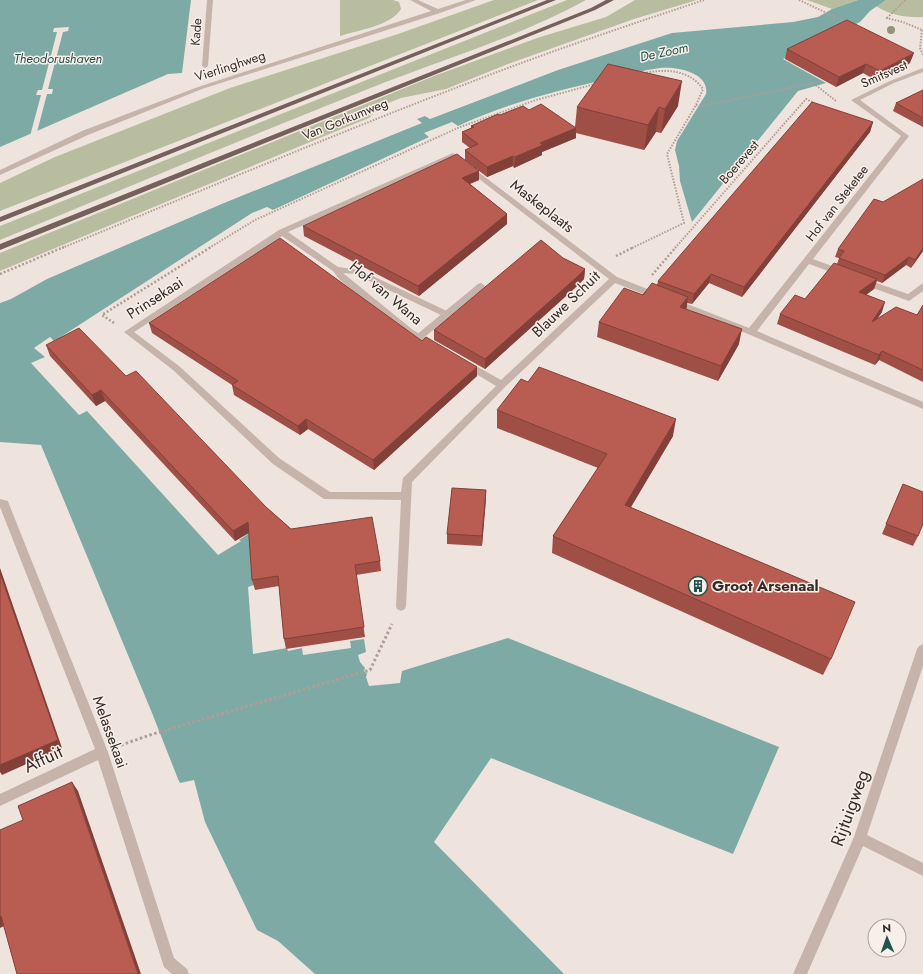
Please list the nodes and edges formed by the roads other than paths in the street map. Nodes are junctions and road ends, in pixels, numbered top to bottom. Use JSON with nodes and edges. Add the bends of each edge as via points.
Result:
{"nodes":[{"id":1,"x":210,"y":0,"type":"edge"},
{"id":2,"x":413,"y":0,"type":"edge"},
{"id":3,"x":473,"y":0,"type":"edge"},
{"id":4,"x":553,"y":0,"type":"edge"},
{"id":5,"x":611,"y":0,"type":"edge"},
{"id":6,"x":438,"y":12,"type":"junction"},
{"id":7,"x":205,"y":66,"type":"dead end"},
{"id":8,"x":923,"y":70,"type":"edge"},
{"id":9,"x":855,"y":100,"type":"joint"},
{"id":10,"x":453,"y":155,"type":"joint"},
{"id":11,"x":0,"y":173,"type":"edge"},
{"id":12,"x":0,"y":220,"type":"edge"},
{"id":13,"x":282,"y":232,"type":"junction"},
{"id":14,"x":0,"y":247,"type":"edge"},
{"id":15,"x":808,"y":260,"type":"junction"},
{"id":16,"x":336,"y":269,"type":"junction"},
{"id":17,"x":614,"y":279,"type":"junction"},
{"id":18,"x":481,"y":286,"type":"dead end"},
{"id":19,"x":923,"y":286,"type":"edge"},
{"id":20,"x":446,"y":314,"type":"junction"},
{"id":21,"x":751,"y":332,"type":"junction"},
{"id":22,"x":418,"y":338,"type":"junction"},
{"id":23,"x":444,"y":352,"type":"edge"},
{"id":24,"x":457,"y":359,"type":"edge"},
{"id":25,"x":502,"y":385,"type":"junction"},
{"id":26,"x":923,"y":406,"type":"edge"},
{"id":27,"x":406,"y":496,"type":"junction"},
{"id":28,"x":0,"y":503,"type":"edge"},
{"id":29,"x":401,"y":606,"type":"road end"},
{"id":30,"x":923,"y":649,"type":"edge"},
{"id":31,"x":102,"y":752,"type":"junction"},
{"id":32,"x":0,"y":800,"type":"edge"},
{"id":33,"x":860,"y":838,"type":"junction"},
{"id":34,"x":923,"y":870,"type":"edge"},
{"id":35,"x":182,"y":974,"type":"edge"},
{"id":36,"x":800,"y":974,"type":"edge"}],
"edges":[{"from":1,"to":7,"type":"street","name":"Kade"},
{"from":2,"to":6,"type":"street"},
{"from":3,"to":6,"type":"street","name":"Vierlinghweg"},
{"from":4,"to":12,"type":"main road"},
{"from":5,"to":14,"type":"main road","name":"Van Gorkumweg"},
{"from":6,"to":11,"type":"street","name":"Vierlinghweg","via":[[200,88],[85,133]]},
{"from":8,"to":9,"type":"street","name":"Smitsvest"},
{"from":9,"to":15,"type":"street","name":"Hof van Steketee","via":[[905,136]]},
{"from":10,"to":13,"type":"street","name":"Prinsekaai"},
{"from":10,"to":17,"type":"street","name":"Maskeplaats"},
{"from":13,"to":16,"type":"street","name":"Hof van Wana"},
{"from":13,"to":27,"type":"street","name":"Prinsekaai","via":[[128,332],[176,368],[276,461],[328,496]]},
{"from":15,"to":19,"type":"street","via":[[908,298]]},
{"from":15,"to":21,"type":"street","name":"Hof van Steketee"},
{"from":16,"to":20,"type":"street","name":"Hof van Wana","via":[[357,272]]},
{"from":16,"to":22,"type":"street","name":"Hof van Wana","via":[[348,282]]},
{"from":17,"to":21,"type":"street","name":"Blauwe Schuit"},
{"from":17,"to":25,"type":"street","name":"Blauwe Schuit"},
{"from":18,"to":20,"type":"street","name":"Hof van Wana"},
{"from":20,"to":22,"type":"street","name":"Hof van Wana"},
{"from":21,"to":26,"type":"street","name":"Blauwe Schuit"},
{"from":22,"to":23,"type":"street","name":"Hof van Wana"},
{"from":24,"to":25,"type":"street"},
{"from":25,"to":27,"type":"street","name":"Blauwe Schuit","via":[[407,481]]},
{"from":27,"to":29,"type":"street","name":"Blauwe Schuit"},
{"from":28,"to":31,"type":"street","name":"Melassekaai","via":[[4,504]]},
{"from":30,"to":33,"type":"street","name":"Rijtuigweg"},
{"from":31,"to":32,"type":"street","name":"Affuit"},
{"from":31,"to":35,"type":"street","name":"Melassekaai","via":[[169,962]]},
{"from":33,"to":34,"type":"street"},
{"from":33,"to":36,"type":"street","name":"Rijtuigweg"}]}
